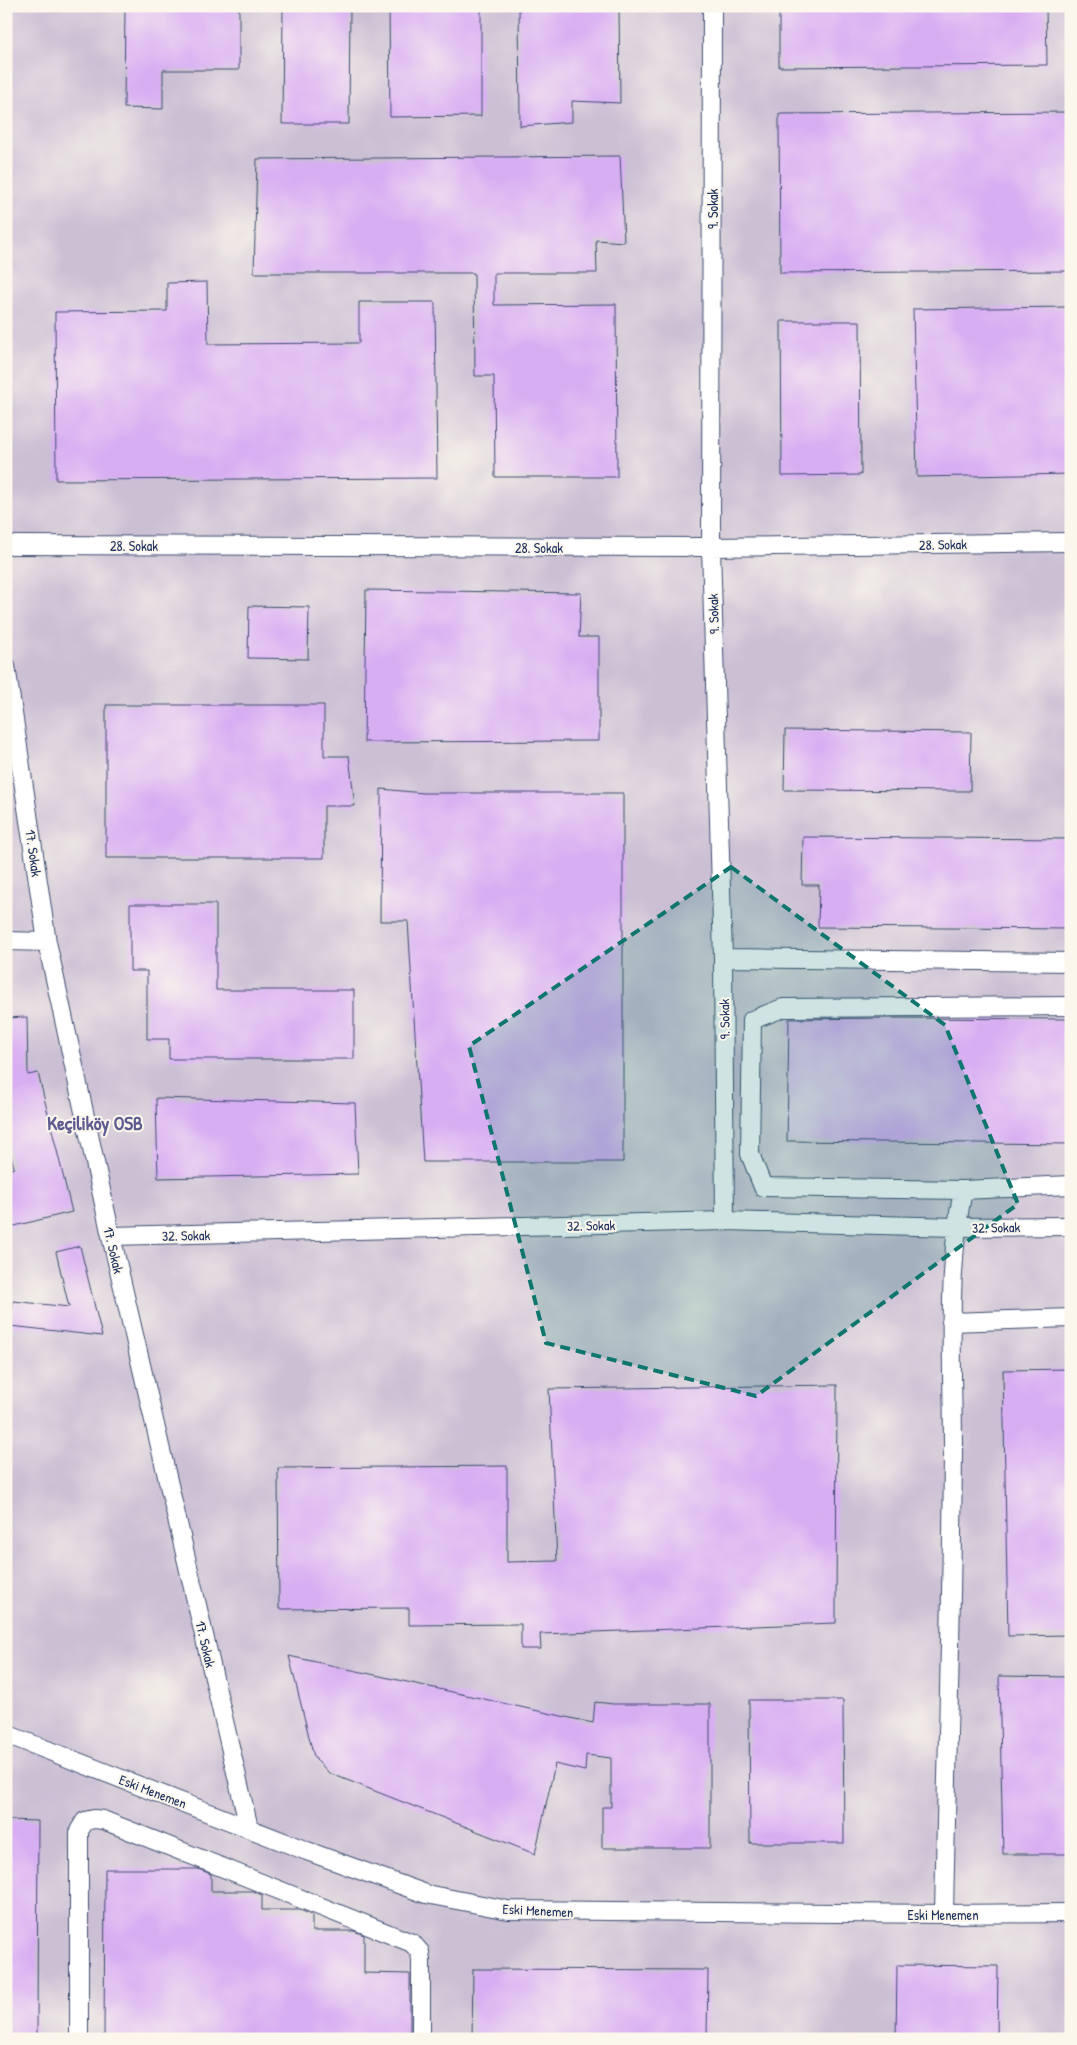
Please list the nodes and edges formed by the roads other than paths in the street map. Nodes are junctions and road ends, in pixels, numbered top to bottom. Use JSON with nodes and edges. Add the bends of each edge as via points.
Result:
{"nodes":[{"id":1,"x":712,"y":6,"type":"edge"},
{"id":2,"x":1071,"y":542,"type":"edge"},
{"id":3,"x":6,"y":545,"type":"edge"},
{"id":4,"x":711,"y":547,"type":"junction"},
{"id":5,"x":6,"y":666,"type":"edge"},
{"id":6,"x":6,"y":941,"type":"edge"},
{"id":7,"x":47,"y":942,"type":"junction"},
{"id":8,"x":723,"y":958,"type":"junction"},
{"id":9,"x":1071,"y":962,"type":"edge"},
{"id":10,"x":1071,"y":1006,"type":"edge"},
{"id":11,"x":1071,"y":1185,"type":"edge"},
{"id":12,"x":963,"y":1190,"type":"junction"},
{"id":13,"x":725,"y":1221,"type":"junction"},
{"id":14,"x":1071,"y":1226,"type":"edge"},
{"id":15,"x":956,"y":1227,"type":"junction"},
{"id":16,"x":111,"y":1236,"type":"junction"},
{"id":17,"x":1071,"y":1318,"type":"edge"},
{"id":18,"x":951,"y":1322,"type":"junction"},
{"id":19,"x":6,"y":1734,"type":"edge"},
{"id":20,"x":249,"y":1828,"type":"junction"},
{"id":21,"x":1071,"y":1913,"type":"edge"},
{"id":22,"x":944,"y":1914,"type":"junction"},
{"id":23,"x":80,"y":2039,"type":"edge"},
{"id":24,"x":421,"y":2039,"type":"edge"}],
"edges":[{"from":1,"to":4,"type":"street","name":"9. Sokak"},
{"from":2,"to":4,"type":"street","name":"28. Sokak"},
{"from":3,"to":4,"type":"street","name":"28. Sokak"},
{"from":4,"to":8,"type":"street","name":"9. Sokak"},
{"from":5,"to":7,"type":"street","name":"17. Sokak"},
{"from":6,"to":7,"type":"street"},
{"from":7,"to":16,"type":"street","name":"17. Sokak"},
{"from":8,"to":9,"type":"street"},
{"from":8,"to":13,"type":"street","name":"9. Sokak"},
{"from":10,"to":12,"type":"street","via":[[783,1008],[752,1020],[750,1154],[763,1187]]},
{"from":11,"to":12,"type":"street"},
{"from":12,"to":15,"type":"street"},
{"from":13,"to":15,"type":"street","name":"32. Sokak"},
{"from":13,"to":16,"type":"street","name":"32. Sokak"},
{"from":14,"to":15,"type":"street","name":"32. Sokak"},
{"from":15,"to":18,"type":"street"},
{"from":16,"to":20,"type":"street","name":"17. Sokak"},
{"from":17,"to":18,"type":"street"},
{"from":18,"to":22,"type":"street","via":[[952,1449]]},
{"from":19,"to":20,"type":"street","name":"Eski Menemen"},
{"from":20,"to":22,"type":"street","name":"Eski Menemen","via":[[426,1894],[508,1910]]},
{"from":21,"to":22,"type":"street","name":"Eski Menemen"},
{"from":23,"to":24,"type":"street","via":[[79,1831],[84,1821],[94,1819],[412,1942],[422,1961]]}]}
